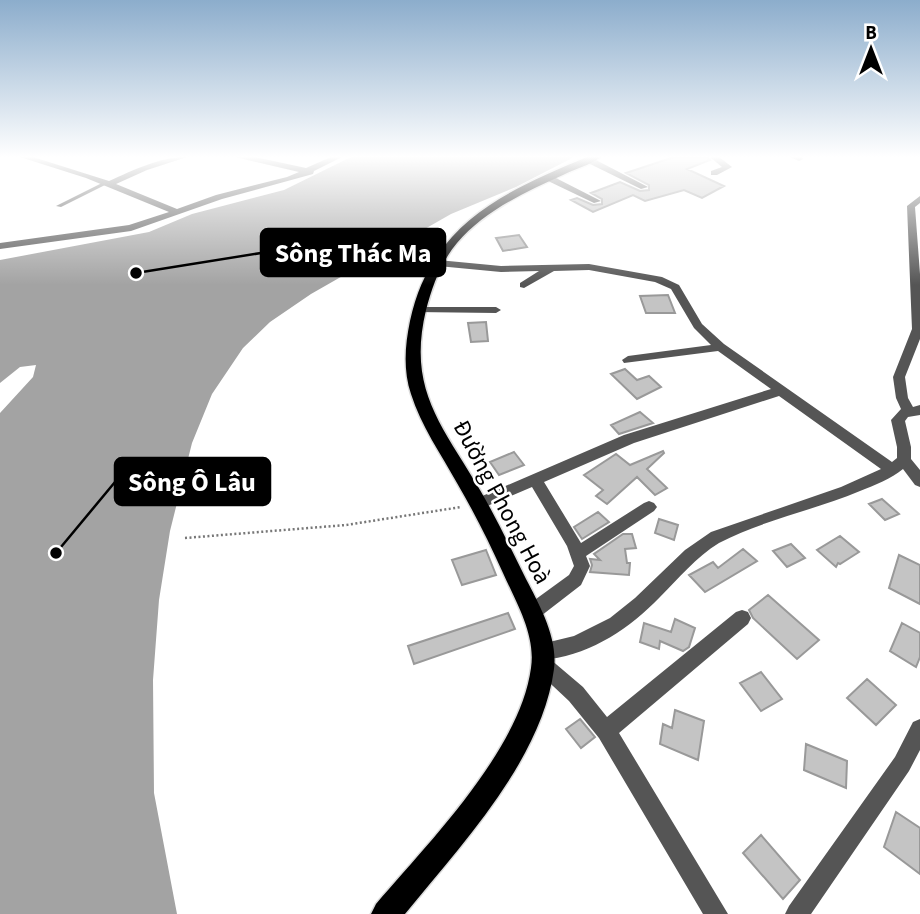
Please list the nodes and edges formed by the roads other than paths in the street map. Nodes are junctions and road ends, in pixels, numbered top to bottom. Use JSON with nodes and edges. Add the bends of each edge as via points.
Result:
{"nodes":[{"id":1,"x":72,"y":200,"type":"edge"},
{"id":2,"x":147,"y":200,"type":"edge"},
{"id":3,"x":212,"y":200,"type":"edge"},
{"id":4,"x":509,"y":200,"type":"edge"},
{"id":5,"x":594,"y":200,"type":"edge"},
{"id":6,"x":918,"y":200,"type":"edge"},
{"id":7,"x":597,"y":201,"type":"dead end"},
{"id":8,"x":58,"y":206,"type":"dead end"},
{"id":9,"x":177,"y":212,"type":"junction"},
{"id":10,"x":0,"y":246,"type":"edge"},
{"id":11,"x":438,"y":263,"type":"junction"},
{"id":12,"x":554,"y":267,"type":"junction"},
{"id":13,"x":524,"y":285,"type":"dead end"},
{"id":14,"x":419,"y":310,"type":"junction"},
{"id":15,"x":496,"y":310,"type":"dead end"},
{"id":16,"x":720,"y":346,"type":"junction"},
{"id":17,"x":628,"y":360,"type":"dead end"},
{"id":18,"x":780,"y":391,"type":"junction"},
{"id":19,"x":914,"y":411,"type":"edge"},
{"id":20,"x":897,"y":465,"type":"junction"},
{"id":21,"x":535,"y":479,"type":"junction"},
{"id":22,"x":920,"y":481,"type":"edge"},
{"id":23,"x":478,"y":504,"type":"junction"},
{"id":24,"x":649,"y":507,"type":"dead end"},
{"id":25,"x":578,"y":553,"type":"junction"},
{"id":26,"x":531,"y":613,"type":"junction"},
{"id":27,"x":743,"y":618,"type":"dead end"},
{"id":28,"x":543,"y":658,"type":"junction"},
{"id":29,"x":920,"y":729,"type":"edge"},
{"id":30,"x":606,"y":731,"type":"junction"},
{"id":31,"x":386,"y":914,"type":"edge"},
{"id":32,"x":716,"y":914,"type":"edge"},
{"id":33,"x":797,"y":914,"type":"edge"}],
"edges":[{"from":1,"to":8,"type":"lane"},
{"from":2,"to":9,"type":"street"},
{"from":3,"to":9,"type":"street"},
{"from":4,"to":11,"type":"main road","name":"Đường Phong Hoà","via":[[467,227]]},
{"from":5,"to":7,"type":"street"},
{"from":6,"to":19,"type":"street","via":[[911,206],[918,329],[899,377],[900,391]]},
{"from":9,"to":10,"type":"street","via":[[118,231]]},
{"from":11,"to":12,"type":"street","via":[[501,269]]},
{"from":11,"to":14,"type":"main road","name":"Đường Phong Hoà"},
{"from":12,"to":13,"type":"street"},
{"from":12,"to":16,"type":"street","via":[[600,268],[668,282],[698,326]]},
{"from":14,"to":15,"type":"street"},
{"from":14,"to":23,"type":"main road","name":"Đường Phong Hoà","via":[[413,377],[425,409]]},
{"from":16,"to":17,"type":"street"},
{"from":16,"to":18,"type":"street"},
{"from":18,"to":20,"type":"street"},
{"from":18,"to":21,"type":"street","via":[[629,439]]},
{"from":19,"to":20,"type":"street","via":[[898,419]]},
{"from":20,"to":22,"type":"street"},
{"from":20,"to":28,"type":"street","via":[[855,487],[712,539],[622,620]]},
{"from":21,"to":23,"type":"street"},
{"from":21,"to":25,"type":"street"},
{"from":23,"to":26,"type":"main road","name":"Đường Phong Hoà"},
{"from":24,"to":25,"type":"street"},
{"from":25,"to":26,"type":"street","via":[[580,575]]},
{"from":26,"to":28,"type":"main road","name":"Đường Phong Hoà","via":[[541,636]]},
{"from":27,"to":30,"type":"street"},
{"from":28,"to":30,"type":"street"},
{"from":28,"to":31,"type":"main road","name":"Đường Phong Hoà","via":[[542,680],[530,714],[506,759]]},
{"from":29,"to":33,"type":"street","via":[[902,764]]},
{"from":30,"to":32,"type":"street"}]}
